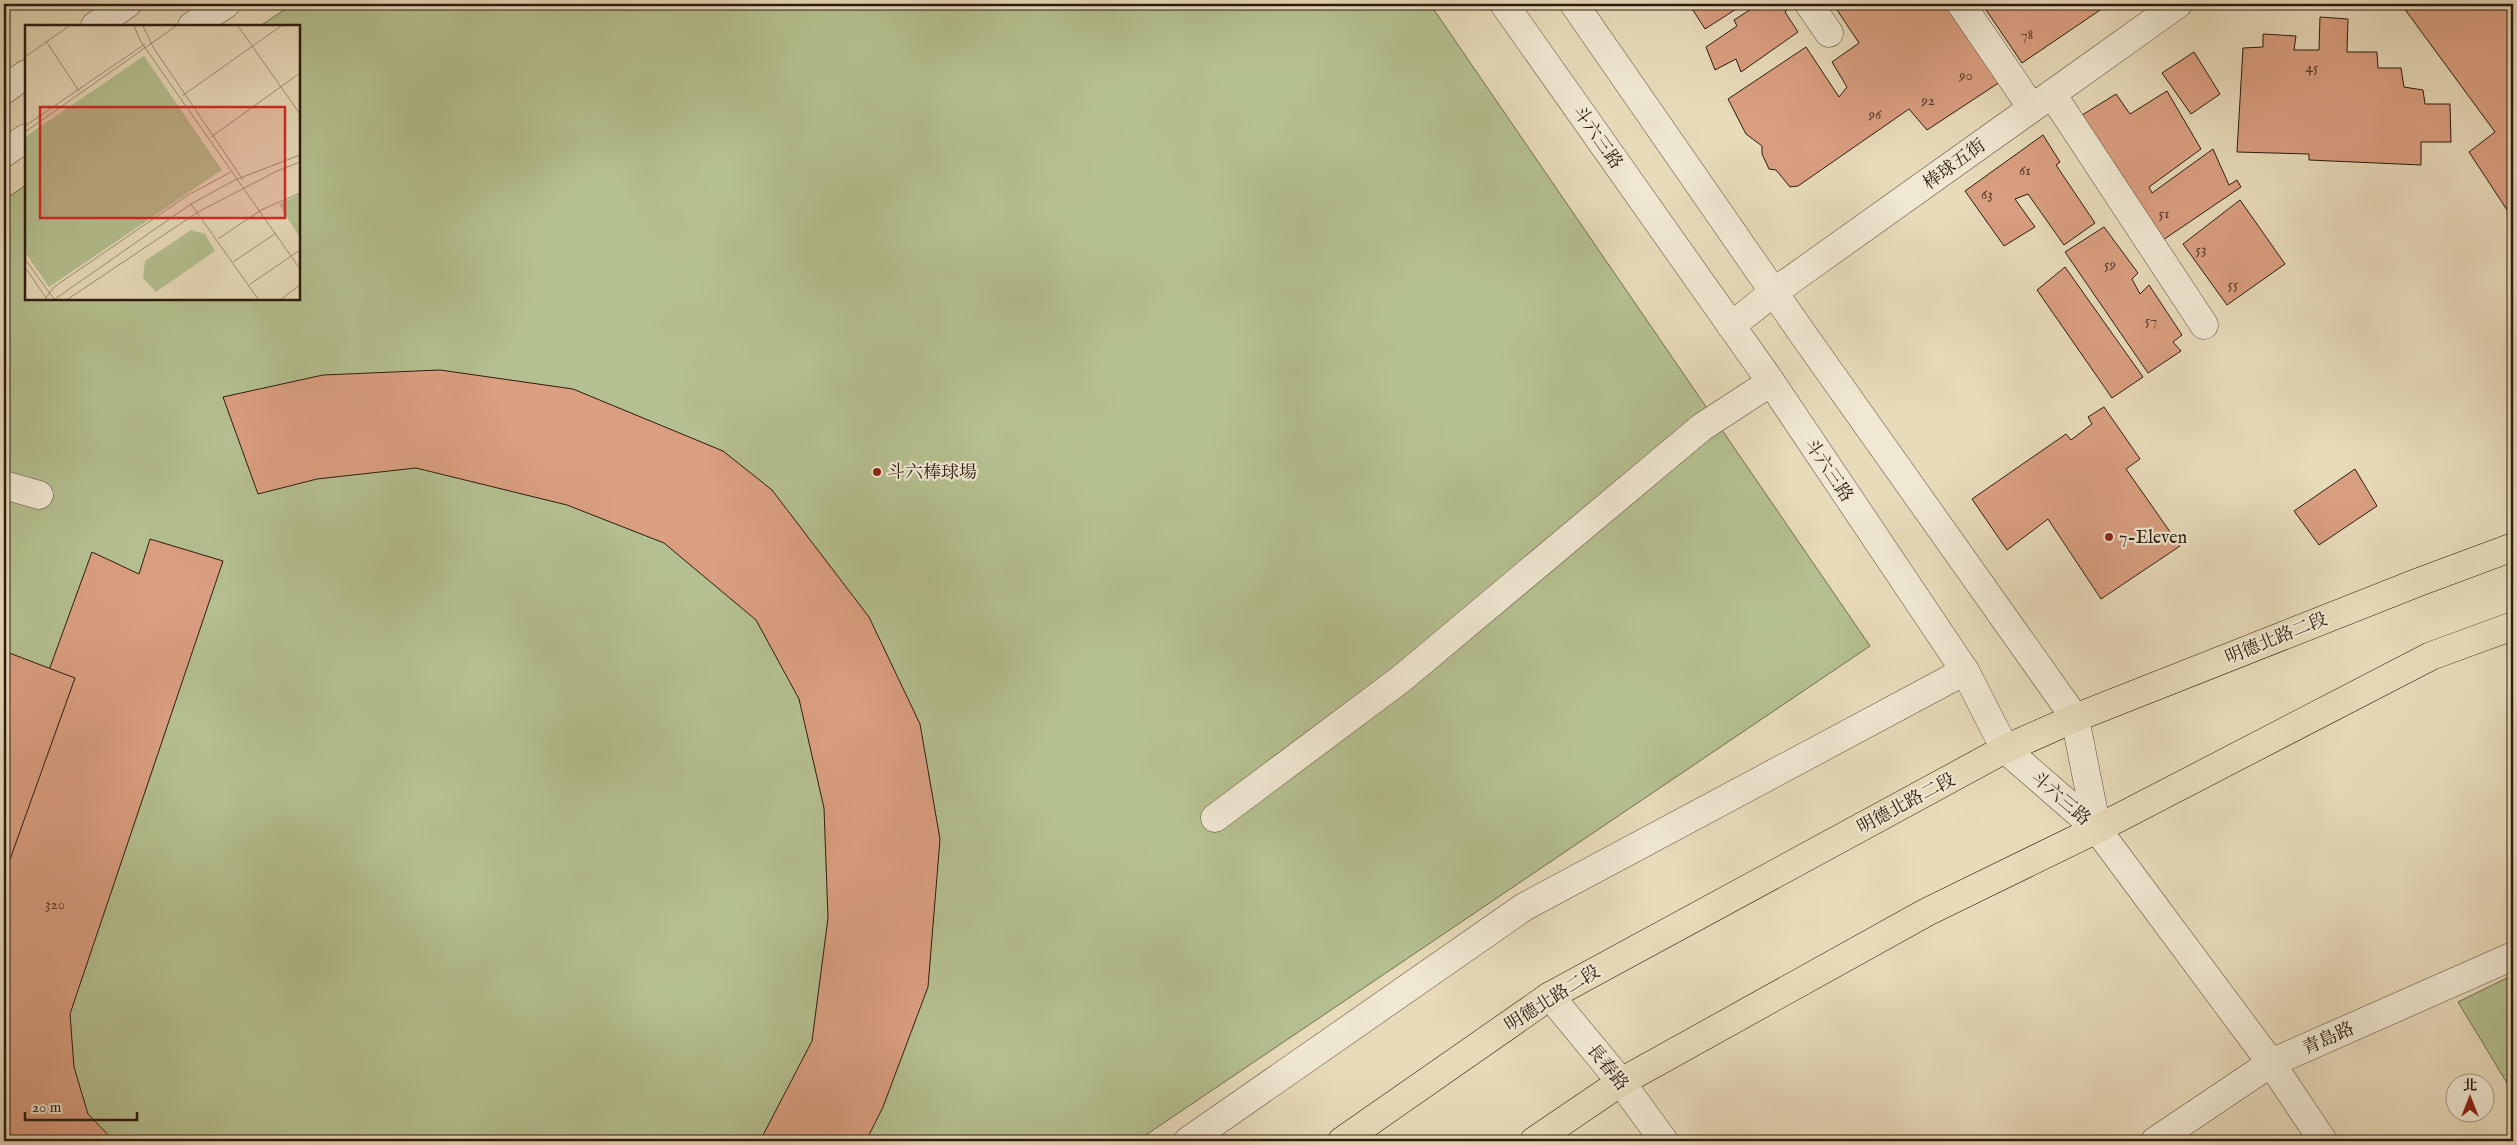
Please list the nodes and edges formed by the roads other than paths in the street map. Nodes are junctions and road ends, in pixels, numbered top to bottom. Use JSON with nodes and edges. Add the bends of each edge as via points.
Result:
{"nodes":[{"id":1,"x":127,"y":4,"type":"edge"},
{"id":2,"x":226,"y":4,"type":"edge"},
{"id":3,"x":1504,"y":4,"type":"edge"},
{"id":4,"x":1574,"y":4,"type":"edge"},
{"id":5,"x":1809,"y":4,"type":"edge"},
{"id":6,"x":1961,"y":4,"type":"edge"},
{"id":7,"x":2178,"y":4,"type":"edge"},
{"id":8,"x":96,"y":25,"type":"edge"},
{"id":9,"x":194,"y":25,"type":"edge"},
{"id":10,"x":1829,"y":33,"type":"dead end"},
{"id":11,"x":25,"y":75,"type":"edge"},
{"id":12,"x":4,"y":90,"type":"edge"},
{"id":13,"x":2042,"y":101,"type":"junction"},
{"id":14,"x":25,"y":139,"type":"edge"},
{"id":15,"x":4,"y":154,"type":"edge"},
{"id":16,"x":1774,"y":292,"type":"junction"},
{"id":17,"x":1731,"y":326,"type":"junction"},
{"id":18,"x":2204,"y":326,"type":"dead end"},
{"id":19,"x":1771,"y":382,"type":"junction"},
{"id":20,"x":4,"y":485,"type":"edge"},
{"id":21,"x":39,"y":496,"type":"dead end"},
{"id":22,"x":2513,"y":548,"type":"edge"},
{"id":23,"x":2513,"y":626,"type":"edge"},
{"id":24,"x":1965,"y":671,"type":"junction"},
{"id":25,"x":2075,"y":718,"type":"junction"},
{"id":26,"x":2005,"y":749,"type":"junction"},
{"id":27,"x":1215,"y":818,"type":"dead end"},
{"id":28,"x":2097,"y":829,"type":"junction"},
{"id":29,"x":2513,"y":956,"type":"edge"},
{"id":30,"x":1550,"y":996,"type":"junction"},
{"id":31,"x":2271,"y":1063,"type":"junction"},
{"id":32,"x":1621,"y":1082,"type":"junction"},
{"id":33,"x":1188,"y":1141,"type":"edge"},
{"id":34,"x":1342,"y":1141,"type":"edge"},
{"id":35,"x":1534,"y":1141,"type":"edge"},
{"id":36,"x":1664,"y":1141,"type":"edge"},
{"id":37,"x":2155,"y":1141,"type":"edge"},
{"id":38,"x":2323,"y":1141,"type":"edge"}],
"edges":[{"from":1,"to":8,"type":"street"},
{"from":2,"to":9,"type":"street"},
{"from":3,"to":17,"type":"street","name":"斗六三路"},
{"from":4,"to":16,"type":"street","name":"斗六三路"},
{"from":5,"to":10,"type":"street"},
{"from":6,"to":13,"type":"street"},
{"from":7,"to":13,"type":"street","name":"棒球五街"},
{"from":11,"to":12,"type":"street"},
{"from":13,"to":16,"type":"street","name":"棒球五街"},
{"from":13,"to":18,"type":"street"},
{"from":14,"to":15,"type":"street"},
{"from":16,"to":17,"type":"street","name":"棒球五街"},
{"from":16,"to":25,"type":"street","name":"斗六三路"},
{"from":17,"to":19,"type":"street","name":"斗六三路"},
{"from":19,"to":24,"type":"street","name":"斗六三路"},
{"from":19,"to":27,"type":"street","via":[[1702,427],[1401,679]]},
{"from":20,"to":21,"type":"street"},
{"from":22,"to":25,"type":"main road","name":"明德北路二段"},
{"from":23,"to":28,"type":"main road","via":[[2431,656]]},
{"from":24,"to":26,"type":"street","name":"斗六三路"},
{"from":24,"to":33,"type":"street","via":[[1524,907]]},
{"from":25,"to":26,"type":"main road","name":"明德北路二段"},
{"from":25,"to":28,"type":"street","name":"斗六三路"},
{"from":26,"to":28,"type":"street","name":"斗六三路"},
{"from":26,"to":30,"type":"main road","name":"明德北路二段"},
{"from":28,"to":31,"type":"street"},
{"from":28,"to":32,"type":"main road","via":[[1927,912]]},
{"from":29,"to":31,"type":"street","name":"青島路"},
{"from":30,"to":32,"type":"street","name":"長春路"},
{"from":30,"to":34,"type":"main road","name":"明德北路二段"},
{"from":31,"to":37,"type":"street","name":"青島路"},
{"from":31,"to":38,"type":"street"},
{"from":32,"to":35,"type":"main road"},
{"from":32,"to":36,"type":"street","name":"長春路"}]}
